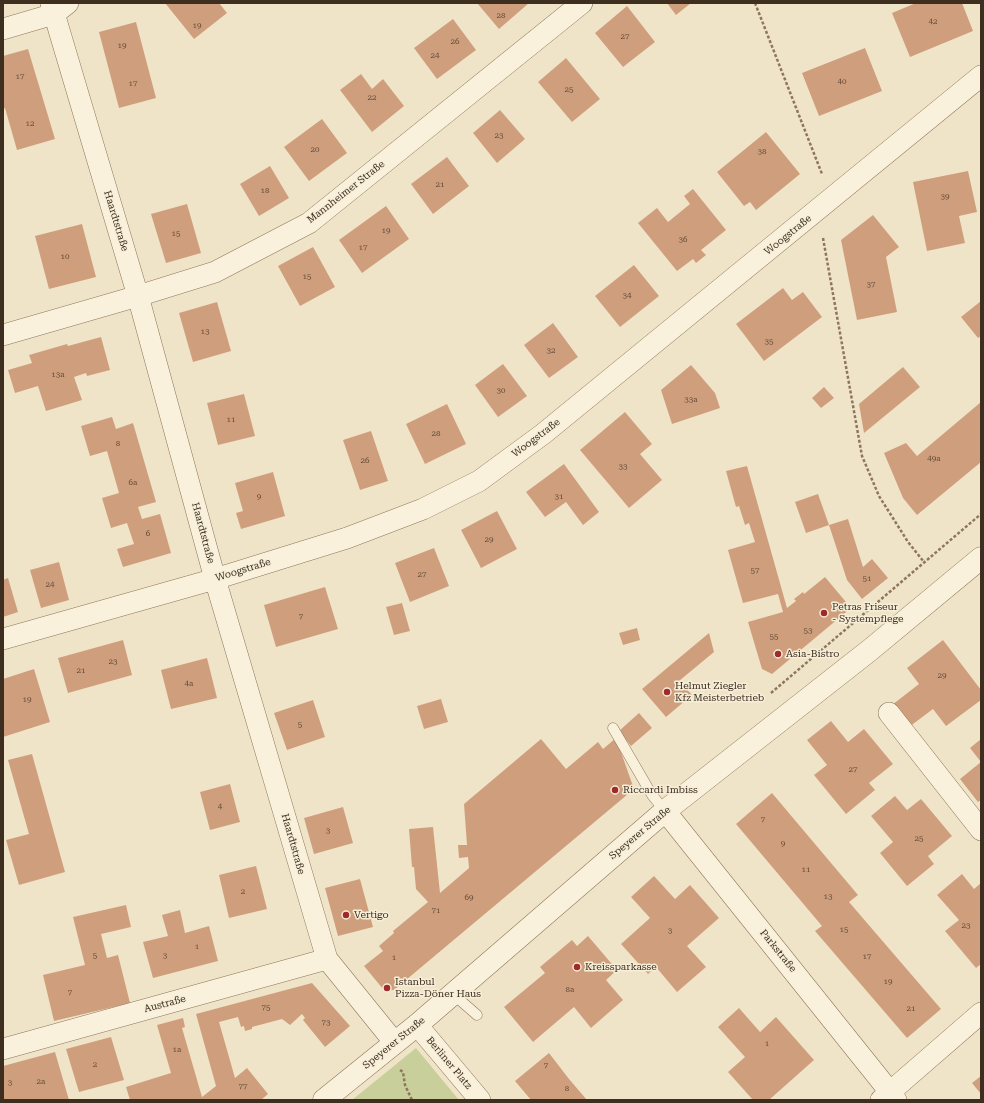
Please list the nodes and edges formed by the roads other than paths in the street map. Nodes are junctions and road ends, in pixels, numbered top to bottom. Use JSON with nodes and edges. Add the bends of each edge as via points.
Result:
{"nodes":[{"id":1,"x":582,"y":3,"type":"edge"},
{"id":2,"x":58,"y":7,"type":"edge"},
{"id":3,"x":3,"y":29,"type":"edge"},
{"id":4,"x":981,"y":76,"type":"edge"},
{"id":5,"x":138,"y":296,"type":"junction"},
{"id":6,"x":3,"y":335,"type":"edge"},
{"id":7,"x":981,"y":558,"type":"edge"},
{"id":8,"x":215,"y":578,"type":"junction"},
{"id":9,"x":3,"y":639,"type":"edge"},
{"id":10,"x":889,"y":713,"type":"dead end"},
{"id":11,"x":613,"y":728,"type":"dead end"},
{"id":12,"x":665,"y":810,"type":"junction"},
{"id":13,"x":981,"y":830,"type":"edge"},
{"id":14,"x":327,"y":959,"type":"junction"},
{"id":15,"x":453,"y":994,"type":"junction"},
{"id":16,"x":981,"y":1013,"type":"edge"},
{"id":17,"x":477,"y":1015,"type":"dead end"},
{"id":18,"x":417,"y":1025,"type":"junction"},
{"id":19,"x":390,"y":1047,"type":"junction"},
{"id":20,"x":3,"y":1049,"type":"edge"},
{"id":21,"x":889,"y":1097,"type":"edge"},
{"id":22,"x":324,"y":1100,"type":"edge"},
{"id":23,"x":480,"y":1100,"type":"edge"}],
"edges":[{"from":1,"to":5,"type":"street","name":"Mannheimer Straße","via":[[309,223],[215,272]]},
{"from":2,"to":3,"type":"street"},
{"from":2,"to":5,"type":"street","name":"Haardtstraße"},
{"from":4,"to":8,"type":"street","name":"Woogstraße","via":[[543,434],[479,481],[423,509],[347,538]]},
{"from":5,"to":6,"type":"street","name":"Mannheimer Straße"},
{"from":5,"to":8,"type":"street","name":"Haardtstraße"},
{"from":7,"to":12,"type":"street","name":"Speyerer Straße","via":[[870,650]]},
{"from":8,"to":9,"type":"street","name":"Woogstraße"},
{"from":8,"to":14,"type":"street","name":"Haardtstraße"},
{"from":10,"to":13,"type":"street"},
{"from":11,"to":12,"type":"lane","via":[[652,795]]},
{"from":12,"to":15,"type":"street","name":"Speyerer Straße"},
{"from":12,"to":21,"type":"street","name":"Parkstraße"},
{"from":14,"to":19,"type":"street","name":"Haardtstraße"},
{"from":14,"to":20,"type":"street","name":"Austraße"},
{"from":15,"to":17,"type":"lane"},
{"from":15,"to":18,"type":"street","name":"Speyerer Straße"},
{"from":16,"to":21,"type":"street","name":"Parkstraße"},
{"from":18,"to":19,"type":"street","name":"Speyerer Straße"},
{"from":18,"to":23,"type":"street","name":"Berliner Platz"},
{"from":19,"to":22,"type":"street","name":"Speyerer Straße"}]}
